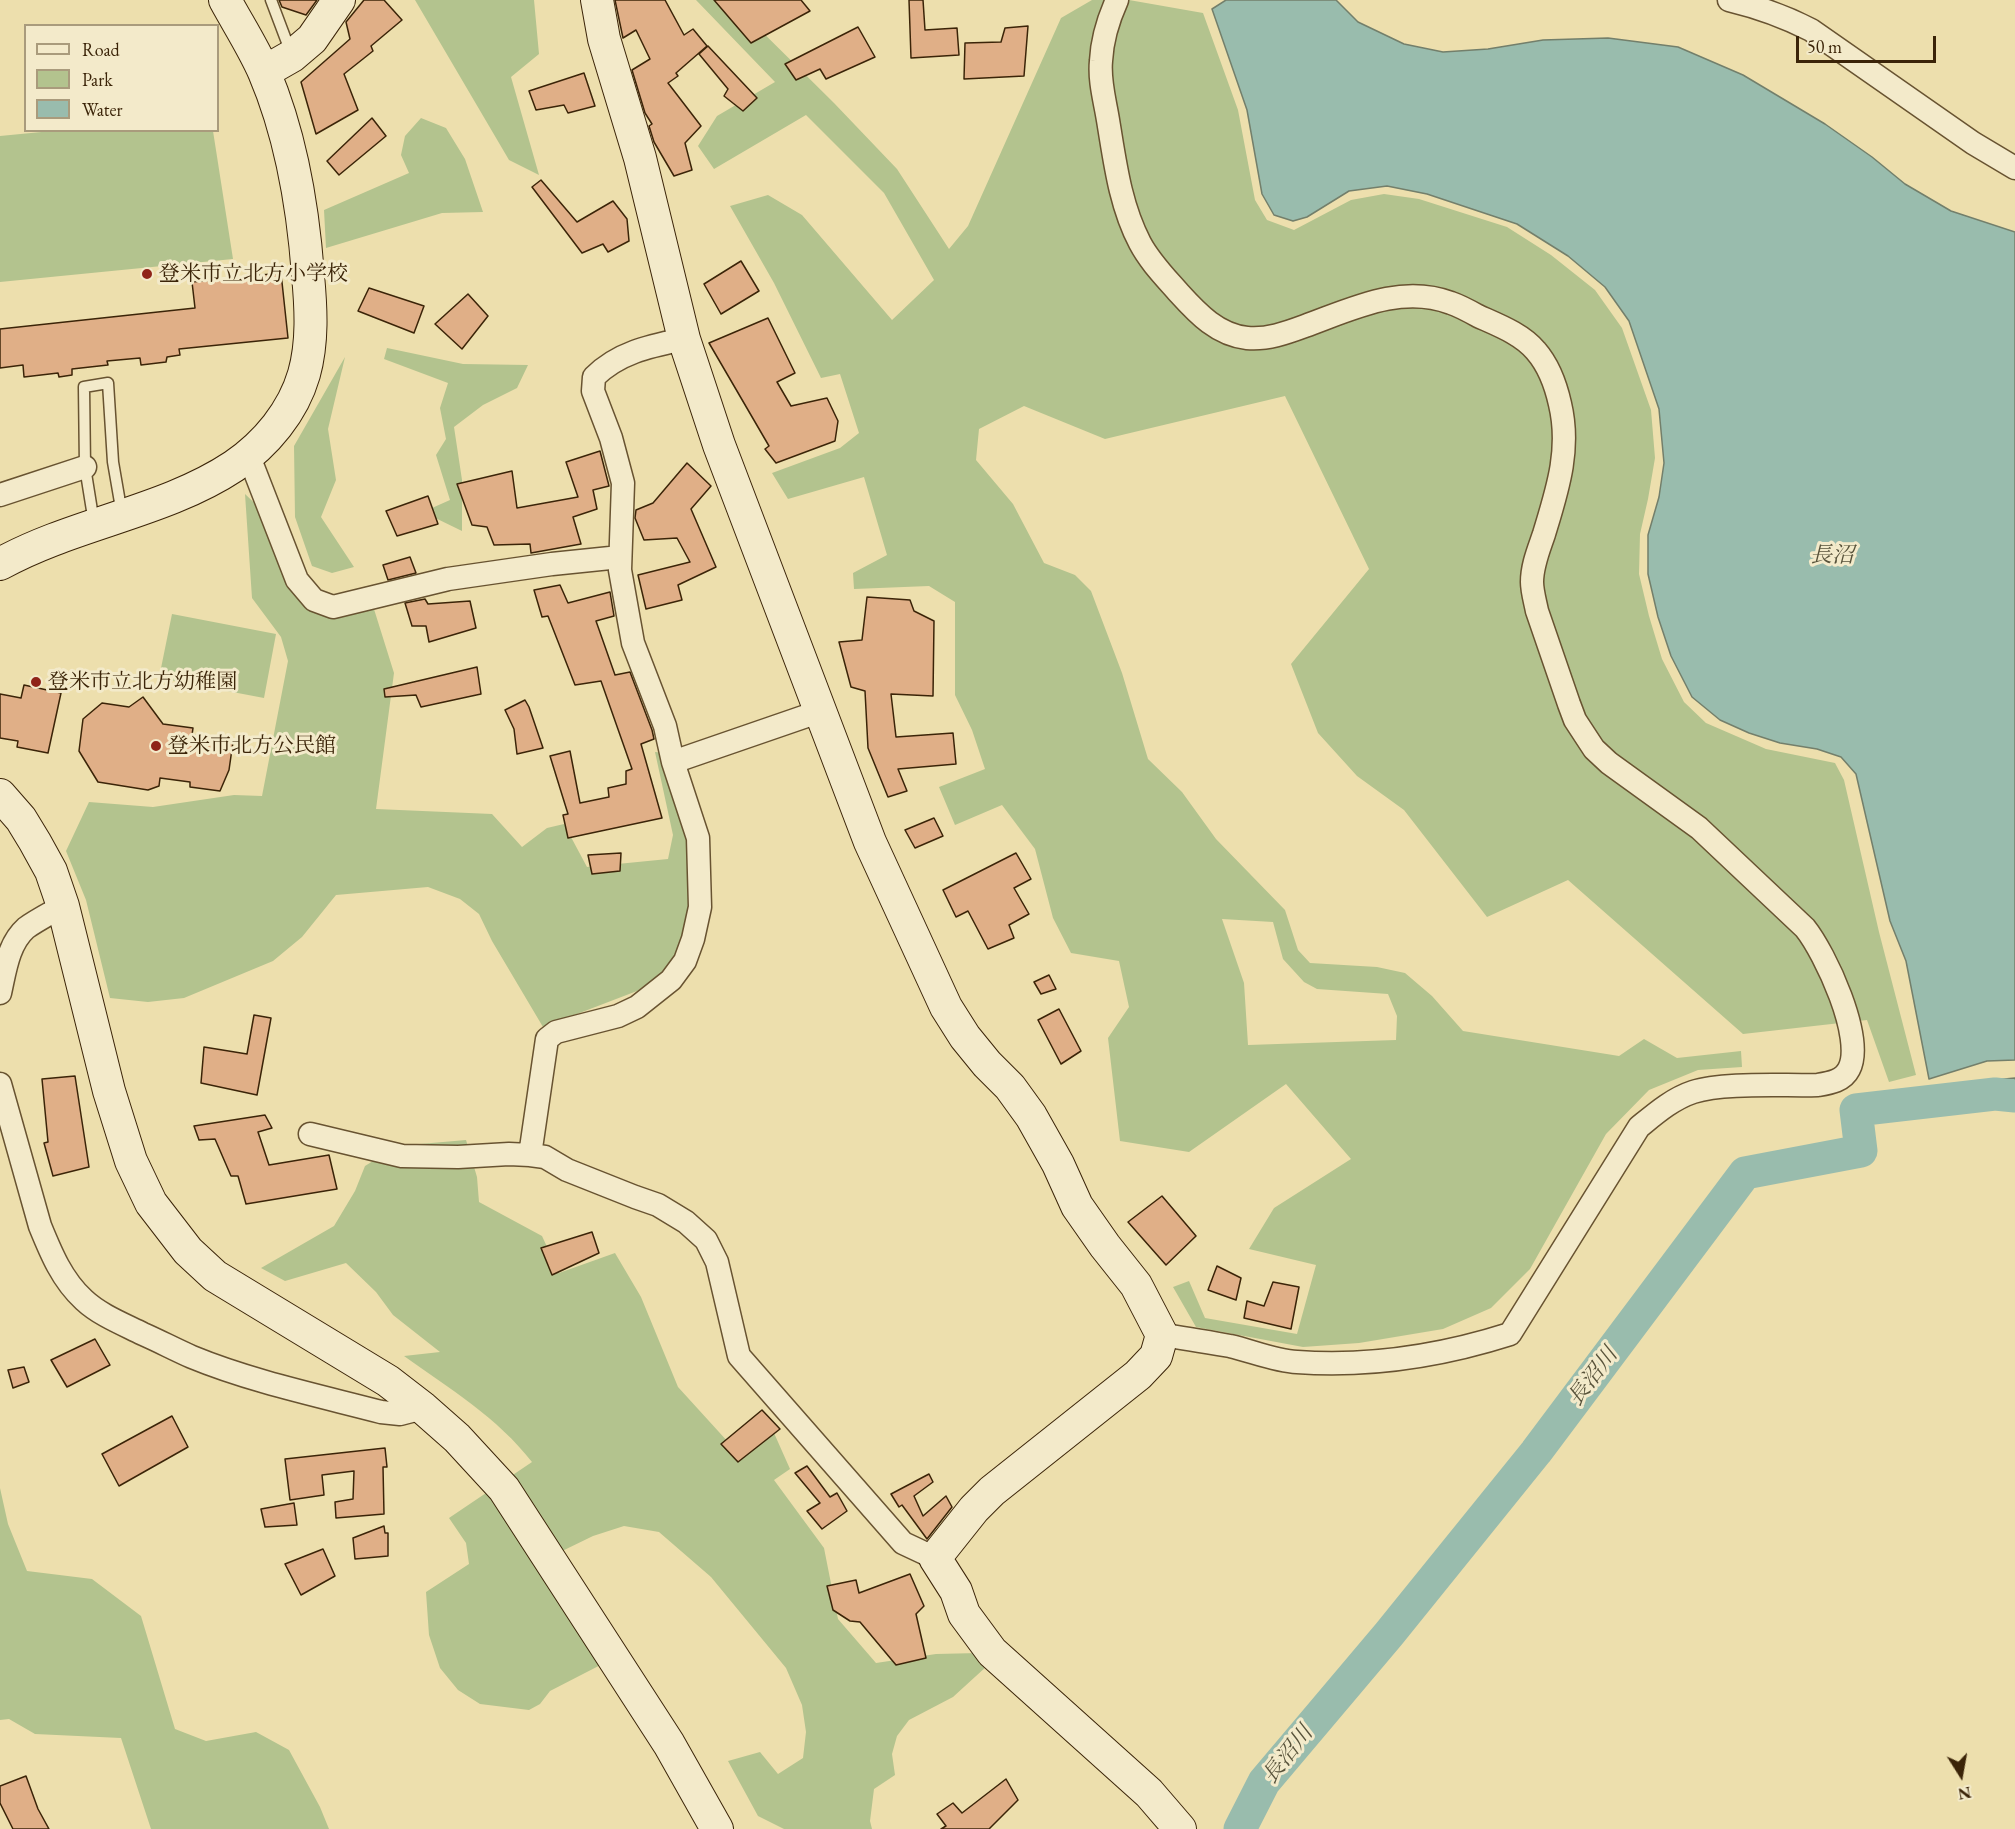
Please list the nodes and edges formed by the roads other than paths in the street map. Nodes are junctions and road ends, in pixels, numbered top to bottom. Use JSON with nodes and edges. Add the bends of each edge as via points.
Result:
{"nodes":[{"id":1,"x":225,"y":0,"type":"edge"},
{"id":2,"x":271,"y":0,"type":"edge"},
{"id":3,"x":339,"y":0,"type":"edge"},
{"id":4,"x":597,"y":0,"type":"edge"},
{"id":5,"x":1117,"y":0,"type":"edge"},
{"id":6,"x":1729,"y":0,"type":"edge"},
{"id":7,"x":292,"y":56,"type":"junction"},
{"id":8,"x":264,"y":72,"type":"junction"},
{"id":9,"x":2015,"y":168,"type":"edge"},
{"id":10,"x":684,"y":339,"type":"junction"},
{"id":11,"x":248,"y":454,"type":"junction"},
{"id":12,"x":86,"y":467,"type":"junction"},
{"id":13,"x":2,"y":492,"type":"edge"},
{"id":14,"x":108,"y":519,"type":"junction"},
{"id":15,"x":620,"y":557,"type":"junction"},
{"id":16,"x":0,"y":564,"type":"edge"},
{"id":17,"x":821,"y":711,"type":"junction"},
{"id":18,"x":673,"y":762,"type":"junction"},
{"id":19,"x":0,"y":795,"type":"edge"},
{"id":20,"x":63,"y":906,"type":"junction"},
{"id":21,"x":0,"y":993,"type":"edge"},
{"id":22,"x":0,"y":1084,"type":"edge"},
{"id":23,"x":310,"y":1134,"type":"dead end"},
{"id":24,"x":530,"y":1155,"type":"junction"},
{"id":25,"x":1162,"y":1335,"type":"junction"},
{"id":26,"x":423,"y":1407,"type":"junction"},
{"id":27,"x":935,"y":1558,"type":"junction"},
{"id":28,"x":717,"y":1829,"type":"edge"},
{"id":29,"x":1180,"y":1829,"type":"edge"}],
"edges":[{"from":1,"to":8,"type":"street"},
{"from":2,"to":7,"type":"lane"},
{"from":3,"to":7,"type":"street","via":[[312,39]]},
{"from":4,"to":10,"type":"street"},
{"from":5,"to":25,"type":"street","via":[[1103,40],[1100,63],[1124,204],[1149,258],[1192,308],[1234,335],[1264,338],[1370,302],[1416,295],[1451,303],[1521,337],[1536,350],[1557,390],[1565,438],[1559,486],[1532,581],[1537,611],[1575,720],[1594,749],[1609,763],[1700,828],[1815,940],[1838,985],[1853,1059],[1849,1071],[1832,1083],[1724,1087],[1693,1092],[1666,1106],[1639,1128],[1510,1334],[1446,1352],[1396,1360],[1344,1362],[1295,1362]]},
{"from":6,"to":9,"type":"street","via":[[1765,9],[1811,30]]},
{"from":7,"to":8,"type":"street"},
{"from":8,"to":11,"type":"street","via":[[282,126],[298,196],[311,322],[304,373],[290,409]]},
{"from":10,"to":15,"type":"street","via":[[643,347],[614,361],[594,377],[593,391],[623,483]]},
{"from":10,"to":17,"type":"street","via":[[719,444]]},
{"from":11,"to":14,"type":"street","via":[[183,493]]},
{"from":11,"to":15,"type":"street","via":[[297,580],[314,600],[333,607],[448,579]]},
{"from":12,"to":13,"type":"street"},
{"from":12,"to":14,"type":"lane"},
{"from":12,"to":14,"type":"lane","via":[[84,387],[108,383],[113,462]]},
{"from":14,"to":16,"type":"street","via":[[24,550]]},
{"from":15,"to":18,"type":"street","via":[[633,643]]},
{"from":17,"to":18,"type":"street"},
{"from":17,"to":25,"type":"street","via":[[870,842],[946,1006],[965,1037],[1031,1116],[1077,1206],[1136,1284]]},
{"from":18,"to":24,"type":"street","via":[[698,838],[700,907],[685,961],[671,980],[638,1006],[547,1038]]},
{"from":19,"to":20,"type":"street","via":[[36,842]]},
{"from":20,"to":21,"type":"street","via":[[26,929],[17,940],[10,952]]},
{"from":20,"to":26,"type":"street","via":[[109,1091],[131,1161],[162,1220],[215,1276],[388,1381]]},
{"from":22,"to":26,"type":"street","via":[[40,1226],[59,1269],[84,1300],[115,1320],[231,1371],[381,1413],[400,1414]]},
{"from":23,"to":24,"type":"street","via":[[402,1156]]},
{"from":24,"to":27,"type":"street","via":[[545,1157],[567,1170],[658,1204],[706,1240],[717,1262],[739,1356],[903,1543]]},
{"from":25,"to":27,"type":"street","via":[[1156,1356],[1138,1375],[992,1491]]},
{"from":26,"to":28,"type":"street","via":[[478,1460],[519,1510],[669,1744]]},
{"from":27,"to":29,"type":"street","via":[[956,1591],[964,1614],[992,1652],[1149,1793]]}]}
